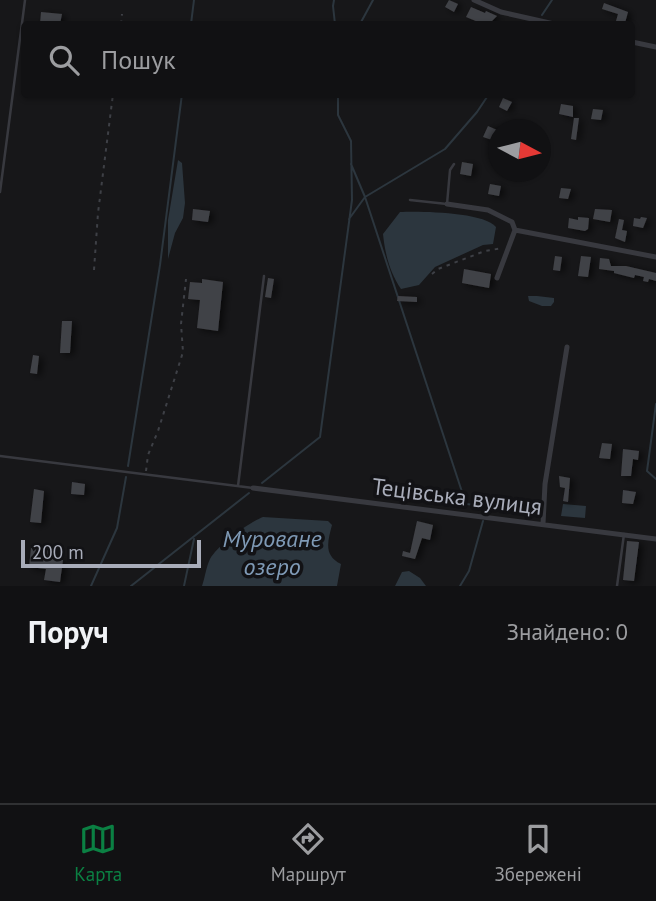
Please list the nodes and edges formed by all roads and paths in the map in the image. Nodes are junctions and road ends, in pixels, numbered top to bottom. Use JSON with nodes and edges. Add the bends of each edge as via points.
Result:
{"nodes":[{"id":1,"x":25,"y":0,"type":"edge"},
{"id":2,"x":474,"y":0,"type":"edge"},
{"id":3,"x":122,"y":14,"type":"dead end"},
{"id":4,"x":22,"y":21,"type":"edge"},
{"id":5,"x":121,"y":21,"type":"edge"},
{"id":6,"x":540,"y":21,"type":"edge"},
{"id":7,"x":21,"y":31,"type":"edge"},
{"id":8,"x":635,"y":43,"type":"edge"},
{"id":9,"x":656,"y":47,"type":"edge"},
{"id":10,"x":113,"y":98,"type":"edge"},
{"id":11,"x":454,"y":164,"type":"dead end"},
{"id":12,"x":0,"y":192,"type":"edge"},
{"id":13,"x":410,"y":200,"type":"dead end"},
{"id":14,"x":447,"y":204,"type":"junction"},
{"id":15,"x":515,"y":230,"type":"junction"},
{"id":16,"x":507,"y":248,"type":"junction"},
{"id":17,"x":656,"y":257,"type":"edge"},
{"id":18,"x":94,"y":271,"type":"dead end"},
{"id":19,"x":432,"y":274,"type":"dead end"},
{"id":20,"x":264,"y":276,"type":"dead end"},
{"id":21,"x":497,"y":278,"type":"dead end"},
{"id":22,"x":186,"y":279,"type":"dead end"},
{"id":23,"x":568,"y":347,"type":"dead end"},
{"id":24,"x":0,"y":456,"type":"edge"},
{"id":25,"x":146,"y":473,"type":"junction"},
{"id":26,"x":238,"y":486,"type":"junction"},
{"id":27,"x":253,"y":488,"type":"joint"},
{"id":28,"x":543,"y":524,"type":"junction"},
{"id":29,"x":624,"y":534,"type":"junction"},
{"id":30,"x":656,"y":539,"type":"edge"},
{"id":31,"x":617,"y":586,"type":"edge"}],
"edges":[{"from":1,"to":4,"type":"lane"},
{"from":2,"to":6,"type":"street"},
{"from":3,"to":5,"type":"path"},
{"from":7,"to":12,"type":"lane"},
{"from":8,"to":9,"type":"street"},
{"from":10,"to":18,"type":"path"},
{"from":11,"to":14,"type":"lane"},
{"from":13,"to":14,"type":"lane"},
{"from":14,"to":15,"type":"street","via":[[488,210],[512,222]]},
{"from":15,"to":16,"type":"street"},
{"from":15,"to":17,"type":"street"},
{"from":16,"to":19,"type":"path","via":[[485,251]]},
{"from":16,"to":21,"type":"street"},
{"from":20,"to":26,"type":"lane"},
{"from":22,"to":25,"type":"path","via":[[183,352],[148,454]]},
{"from":23,"to":28,"type":"street"},
{"from":24,"to":25,"type":"lane"},
{"from":25,"to":26,"type":"lane"},
{"from":26,"to":27,"type":"lane"},
{"from":27,"to":28,"type":"street","name":"Тецівська вулиця"},
{"from":28,"to":29,"type":"street","name":"Тецівська вулиця"},
{"from":29,"to":30,"type":"street","name":"Тецівська вулиця"},
{"from":29,"to":31,"type":"lane"}]}
